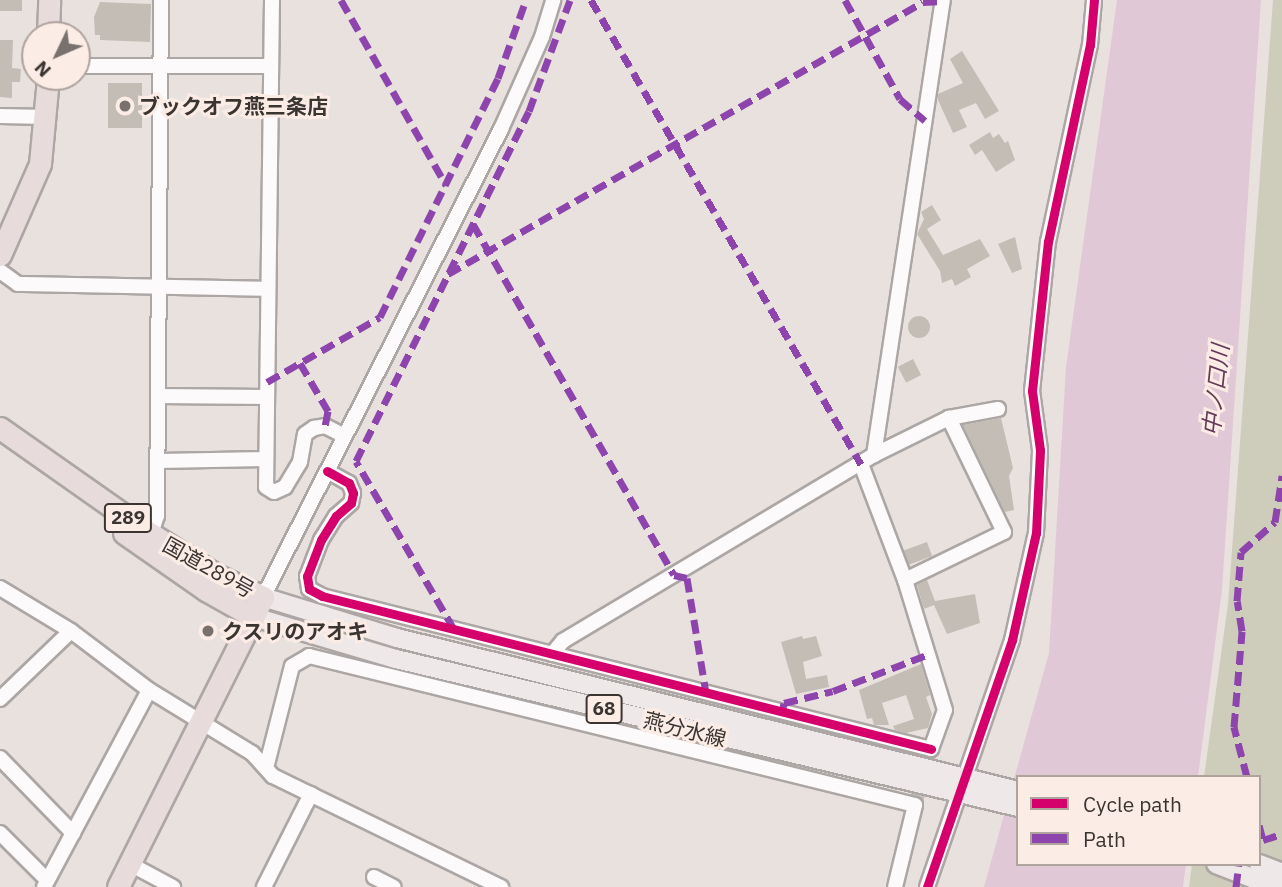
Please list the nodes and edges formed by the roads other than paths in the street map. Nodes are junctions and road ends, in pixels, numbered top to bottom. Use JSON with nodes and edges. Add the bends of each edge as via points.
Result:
{"nodes":[{"id":1,"x":49,"y":0,"type":"edge"},
{"id":2,"x":162,"y":0,"type":"edge"},
{"id":3,"x":272,"y":0,"type":"edge"},
{"id":4,"x":552,"y":0,"type":"edge"},
{"id":5,"x":943,"y":0,"type":"edge"},
{"id":6,"x":1094,"y":0,"type":"edge"},
{"id":7,"x":48,"y":21,"type":"edge"},
{"id":8,"x":161,"y":65,"type":"junction"},
{"id":9,"x":91,"y":66,"type":"edge"},
{"id":10,"x":271,"y":66,"type":"junction"},
{"id":11,"x":48,"y":91,"type":"edge"},
{"id":12,"x":0,"y":116,"type":"edge"},
{"id":13,"x":47,"y":117,"type":"junction"},
{"id":14,"x":0,"y":255,"type":"edge"},
{"id":15,"x":0,"y":271,"type":"edge"},
{"id":16,"x":159,"y":286,"type":"junction"},
{"id":17,"x":268,"y":289,"type":"junction"},
{"id":18,"x":158,"y":396,"type":"junction"},
{"id":19,"x":267,"y":397,"type":"junction"},
{"id":20,"x":998,"y":409,"type":"dead end"},
{"id":21,"x":948,"y":418,"type":"junction"},
{"id":22,"x":0,"y":428,"type":"edge"},
{"id":23,"x":345,"y":436,"type":"junction"},
{"id":24,"x":0,"y":446,"type":"edge"},
{"id":25,"x":874,"y":455,"type":"junction"},
{"id":26,"x":266,"y":459,"type":"junction"},
{"id":27,"x":158,"y":461,"type":"junction"},
{"id":28,"x":861,"y":464,"type":"junction"},
{"id":29,"x":327,"y":471,"type":"junction"},
{"id":30,"x":151,"y":534,"type":"junction"},
{"id":31,"x":905,"y":580,"type":"junction"},
{"id":32,"x":0,"y":588,"type":"edge"},
{"id":33,"x":259,"y":607,"type":"junction"},
{"id":34,"x":71,"y":631,"type":"junction"},
{"id":35,"x":552,"y":654,"type":"junction"},
{"id":36,"x":149,"y":690,"type":"junction"},
{"id":37,"x":0,"y":699,"type":"edge"},
{"id":38,"x":200,"y":720,"type":"junction"},
{"id":39,"x":0,"y":758,"type":"edge"},
{"id":40,"x":266,"y":768,"type":"junction"},
{"id":41,"x":963,"y":776,"type":"junction"},
{"id":42,"x":1016,"y":791,"type":"edge"},
{"id":43,"x":311,"y":794,"type":"junction"},
{"id":44,"x":956,"y":794,"type":"junction"},
{"id":45,"x":997,"y":794,"type":"junction"},
{"id":46,"x":1016,"y":806,"type":"edge"},
{"id":47,"x":0,"y":833,"type":"edge"},
{"id":48,"x":73,"y":833,"type":"junction"},
{"id":49,"x":130,"y":864,"type":"junction"},
{"id":50,"x":1261,"y":865,"type":"edge"},
{"id":51,"x":1221,"y":866,"type":"edge"},
{"id":52,"x":1282,"y":873,"type":"edge"},
{"id":53,"x":374,"y":877,"type":"dead end"},
{"id":54,"x":472,"y":882,"type":"edge"},
{"id":55,"x":45,"y":883,"type":"edge"},
{"id":56,"x":118,"y":887,"type":"edge"},
{"id":57,"x":173,"y":887,"type":"edge"},
{"id":58,"x":264,"y":887,"type":"edge"},
{"id":59,"x":394,"y":887,"type":"edge"},
{"id":60,"x":501,"y":887,"type":"edge"},
{"id":61,"x":895,"y":887,"type":"edge"},
{"id":62,"x":927,"y":887,"type":"edge"},
{"id":63,"x":1275,"y":887,"type":"edge"}],
"edges":[{"from":1,"to":7,"type":"highway"},
{"from":2,"to":8,"type":"street"},
{"from":3,"to":10,"type":"street"},
{"from":4,"to":23,"type":"street","via":[[542,37],[501,129]]},
{"from":5,"to":25,"type":"street"},
{"from":6,"to":41,"type":"street","via":[[1090,45],[1048,243],[1042,297],[1032,391],[1040,450],[1036,533],[1013,640]]},
{"from":8,"to":9,"type":"street"},
{"from":8,"to":10,"type":"street"},
{"from":8,"to":16,"type":"street"},
{"from":10,"to":17,"type":"street"},
{"from":11,"to":13,"type":"highway"},
{"from":12,"to":13,"type":"street"},
{"from":13,"to":14,"type":"highway","via":[[40,164]]},
{"from":15,"to":16,"type":"street","via":[[18,284]]},
{"from":16,"to":17,"type":"street"},
{"from":16,"to":18,"type":"street"},
{"from":17,"to":19,"type":"street"},
{"from":18,"to":19,"type":"street"},
{"from":18,"to":27,"type":"street"},
{"from":19,"to":26,"type":"street"},
{"from":20,"to":21,"type":"street"},
{"from":21,"to":25,"type":"street"},
{"from":21,"to":31,"type":"street","via":[[1004,532]]},
{"from":22,"to":30,"type":"highway","name":"国道289号","number":"289"},
{"from":23,"to":26,"type":"street","via":[[325,426],[305,434],[300,462],[280,491],[266,487]]},
{"from":23,"to":29,"type":"street"},
{"from":24,"to":33,"type":"highway","name":"国道289号","number":"289","via":[[206,590]]},
{"from":25,"to":28,"type":"street"},
{"from":26,"to":27,"type":"street"},
{"from":27,"to":30,"type":"street","via":[[157,516]]},
{"from":28,"to":31,"type":"street"},
{"from":28,"to":35,"type":"street","via":[[563,642]]},
{"from":29,"to":33,"type":"street"},
{"from":29,"to":35,"type":"street","via":[[349,483],[353,493],[351,503],[320,540],[307,576],[309,589]]},
{"from":30,"to":33,"type":"highway","name":"国道289号","number":"289"},
{"from":31,"to":35,"type":"street","via":[[945,710],[931,749]]},
{"from":32,"to":34,"type":"street"},
{"from":33,"to":38,"type":"highway","name":"国道289号"},
{"from":33,"to":41,"type":"main road","name":"燕分水線","number":"68"},
{"from":33,"to":44,"type":"main road","name":"燕分水線","number":"68","via":[[396,659]]},
{"from":34,"to":36,"type":"street"},
{"from":34,"to":37,"type":"street"},
{"from":36,"to":38,"type":"street"},
{"from":36,"to":48,"type":"street"},
{"from":38,"to":40,"type":"street","via":[[252,753]]},
{"from":38,"to":49,"type":"highway","name":"国道289号"},
{"from":39,"to":48,"type":"street"},
{"from":40,"to":43,"type":"street"},
{"from":40,"to":61,"type":"street","via":[[292,666],[309,656],[915,806]]},
{"from":41,"to":44,"type":"street"},
{"from":41,"to":45,"type":"main road","name":"燕分水線","number":"68"},
{"from":42,"to":45,"type":"main road","number":"68"},
{"from":43,"to":54,"type":"street"},
{"from":43,"to":58,"type":"street"},
{"from":44,"to":45,"type":"main road","name":"燕分水線","number":"68"},
{"from":44,"to":62,"type":"street"},
{"from":45,"to":46,"type":"main road","number":"68"},
{"from":47,"to":55,"type":"street"},
{"from":48,"to":55,"type":"street"},
{"from":49,"to":56,"type":"highway","name":"国道289号"},
{"from":49,"to":57,"type":"street"},
{"from":50,"to":52,"type":"main road"},
{"from":51,"to":63,"type":"main road"},
{"from":53,"to":59,"type":"street"},
{"from":54,"to":60,"type":"street"}]}
